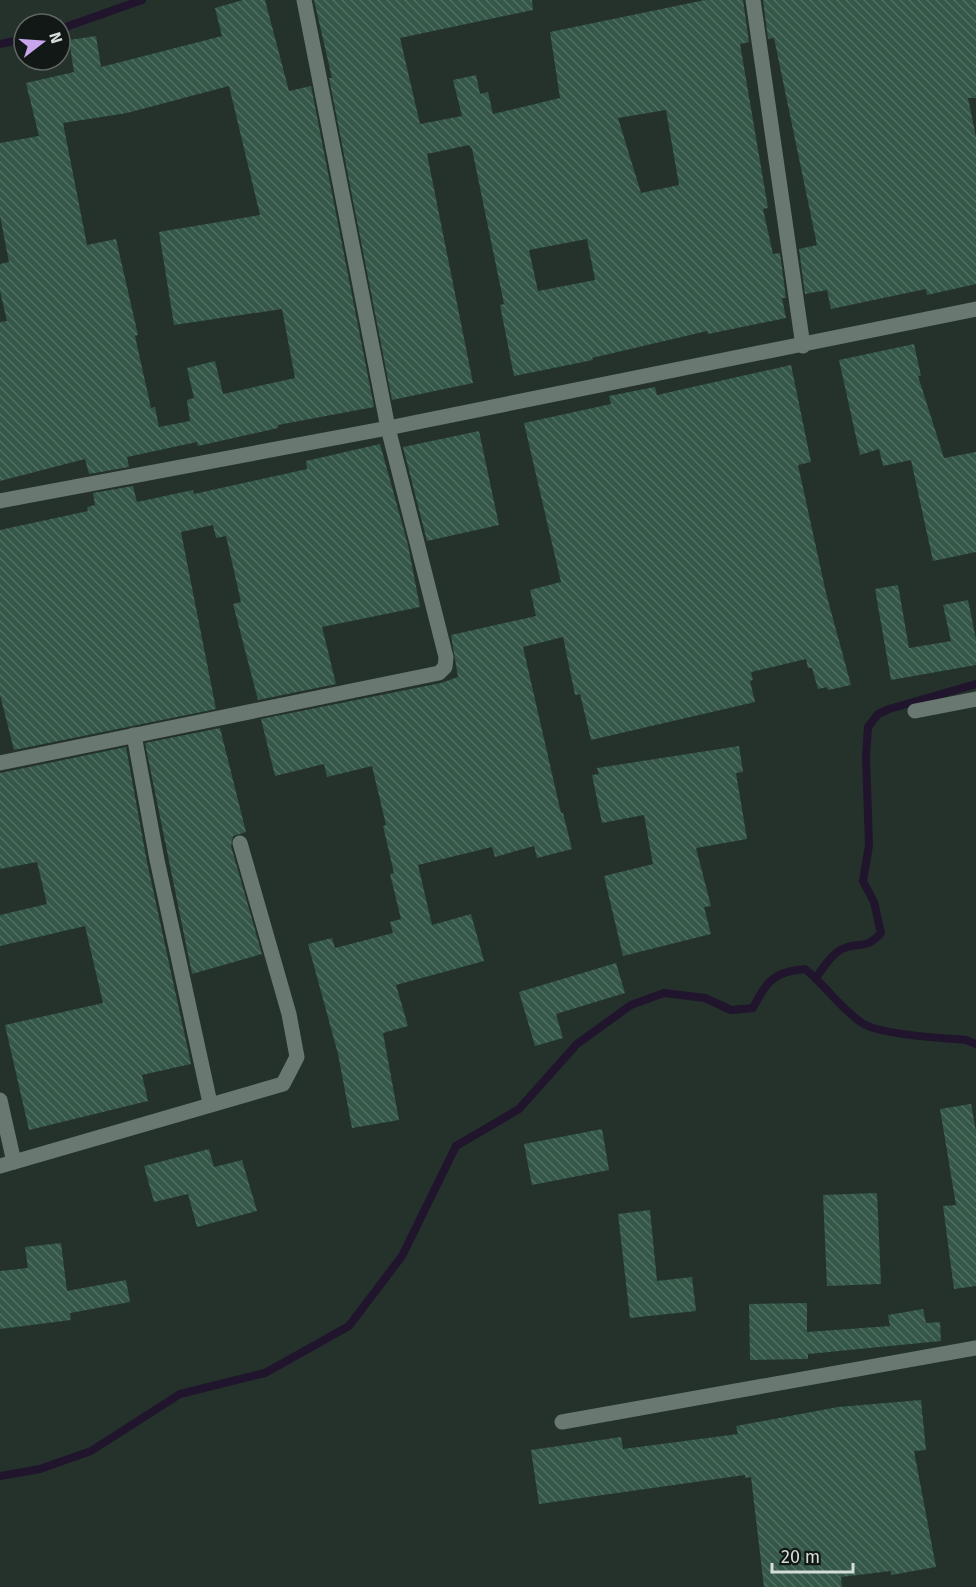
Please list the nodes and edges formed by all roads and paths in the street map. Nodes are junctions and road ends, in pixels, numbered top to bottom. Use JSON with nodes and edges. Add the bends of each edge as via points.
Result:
{"nodes":[{"id":1,"x":303,"y":0,"type":"edge"},
{"id":2,"x":753,"y":0,"type":"edge"},
{"id":3,"x":976,"y":309,"type":"edge"},
{"id":4,"x":802,"y":346,"type":"junction"},
{"id":5,"x":388,"y":428,"type":"junction"},
{"id":6,"x":0,"y":501,"type":"edge"},
{"id":7,"x":976,"y":699,"type":"edge"},
{"id":8,"x":915,"y":711,"type":"dead end"},
{"id":9,"x":134,"y":735,"type":"junction"},
{"id":10,"x":0,"y":763,"type":"edge"},
{"id":11,"x":240,"y":843,"type":"dead end"},
{"id":12,"x":0,"y":1100,"type":"edge"},
{"id":13,"x":210,"y":1103,"type":"junction"},
{"id":14,"x":7,"y":1164,"type":"edge"},
{"id":15,"x":976,"y":1348,"type":"edge"},
{"id":16,"x":562,"y":1422,"type":"dead end"}],
"edges":[{"from":1,"to":5,"type":"street"},
{"from":2,"to":4,"type":"street"},
{"from":3,"to":4,"type":"street"},
{"from":4,"to":5,"type":"street"},
{"from":5,"to":6,"type":"street"},
{"from":5,"to":9,"type":"street","via":[[446,667],[439,673]]},
{"from":7,"to":8,"type":"street"},
{"from":9,"to":10,"type":"street"},
{"from":9,"to":13,"type":"street"},
{"from":11,"to":13,"type":"street","via":[[289,1014],[297,1057],[283,1084]]},
{"from":12,"to":14,"type":"street"},
{"from":13,"to":14,"type":"street"},
{"from":15,"to":16,"type":"street"}]}
